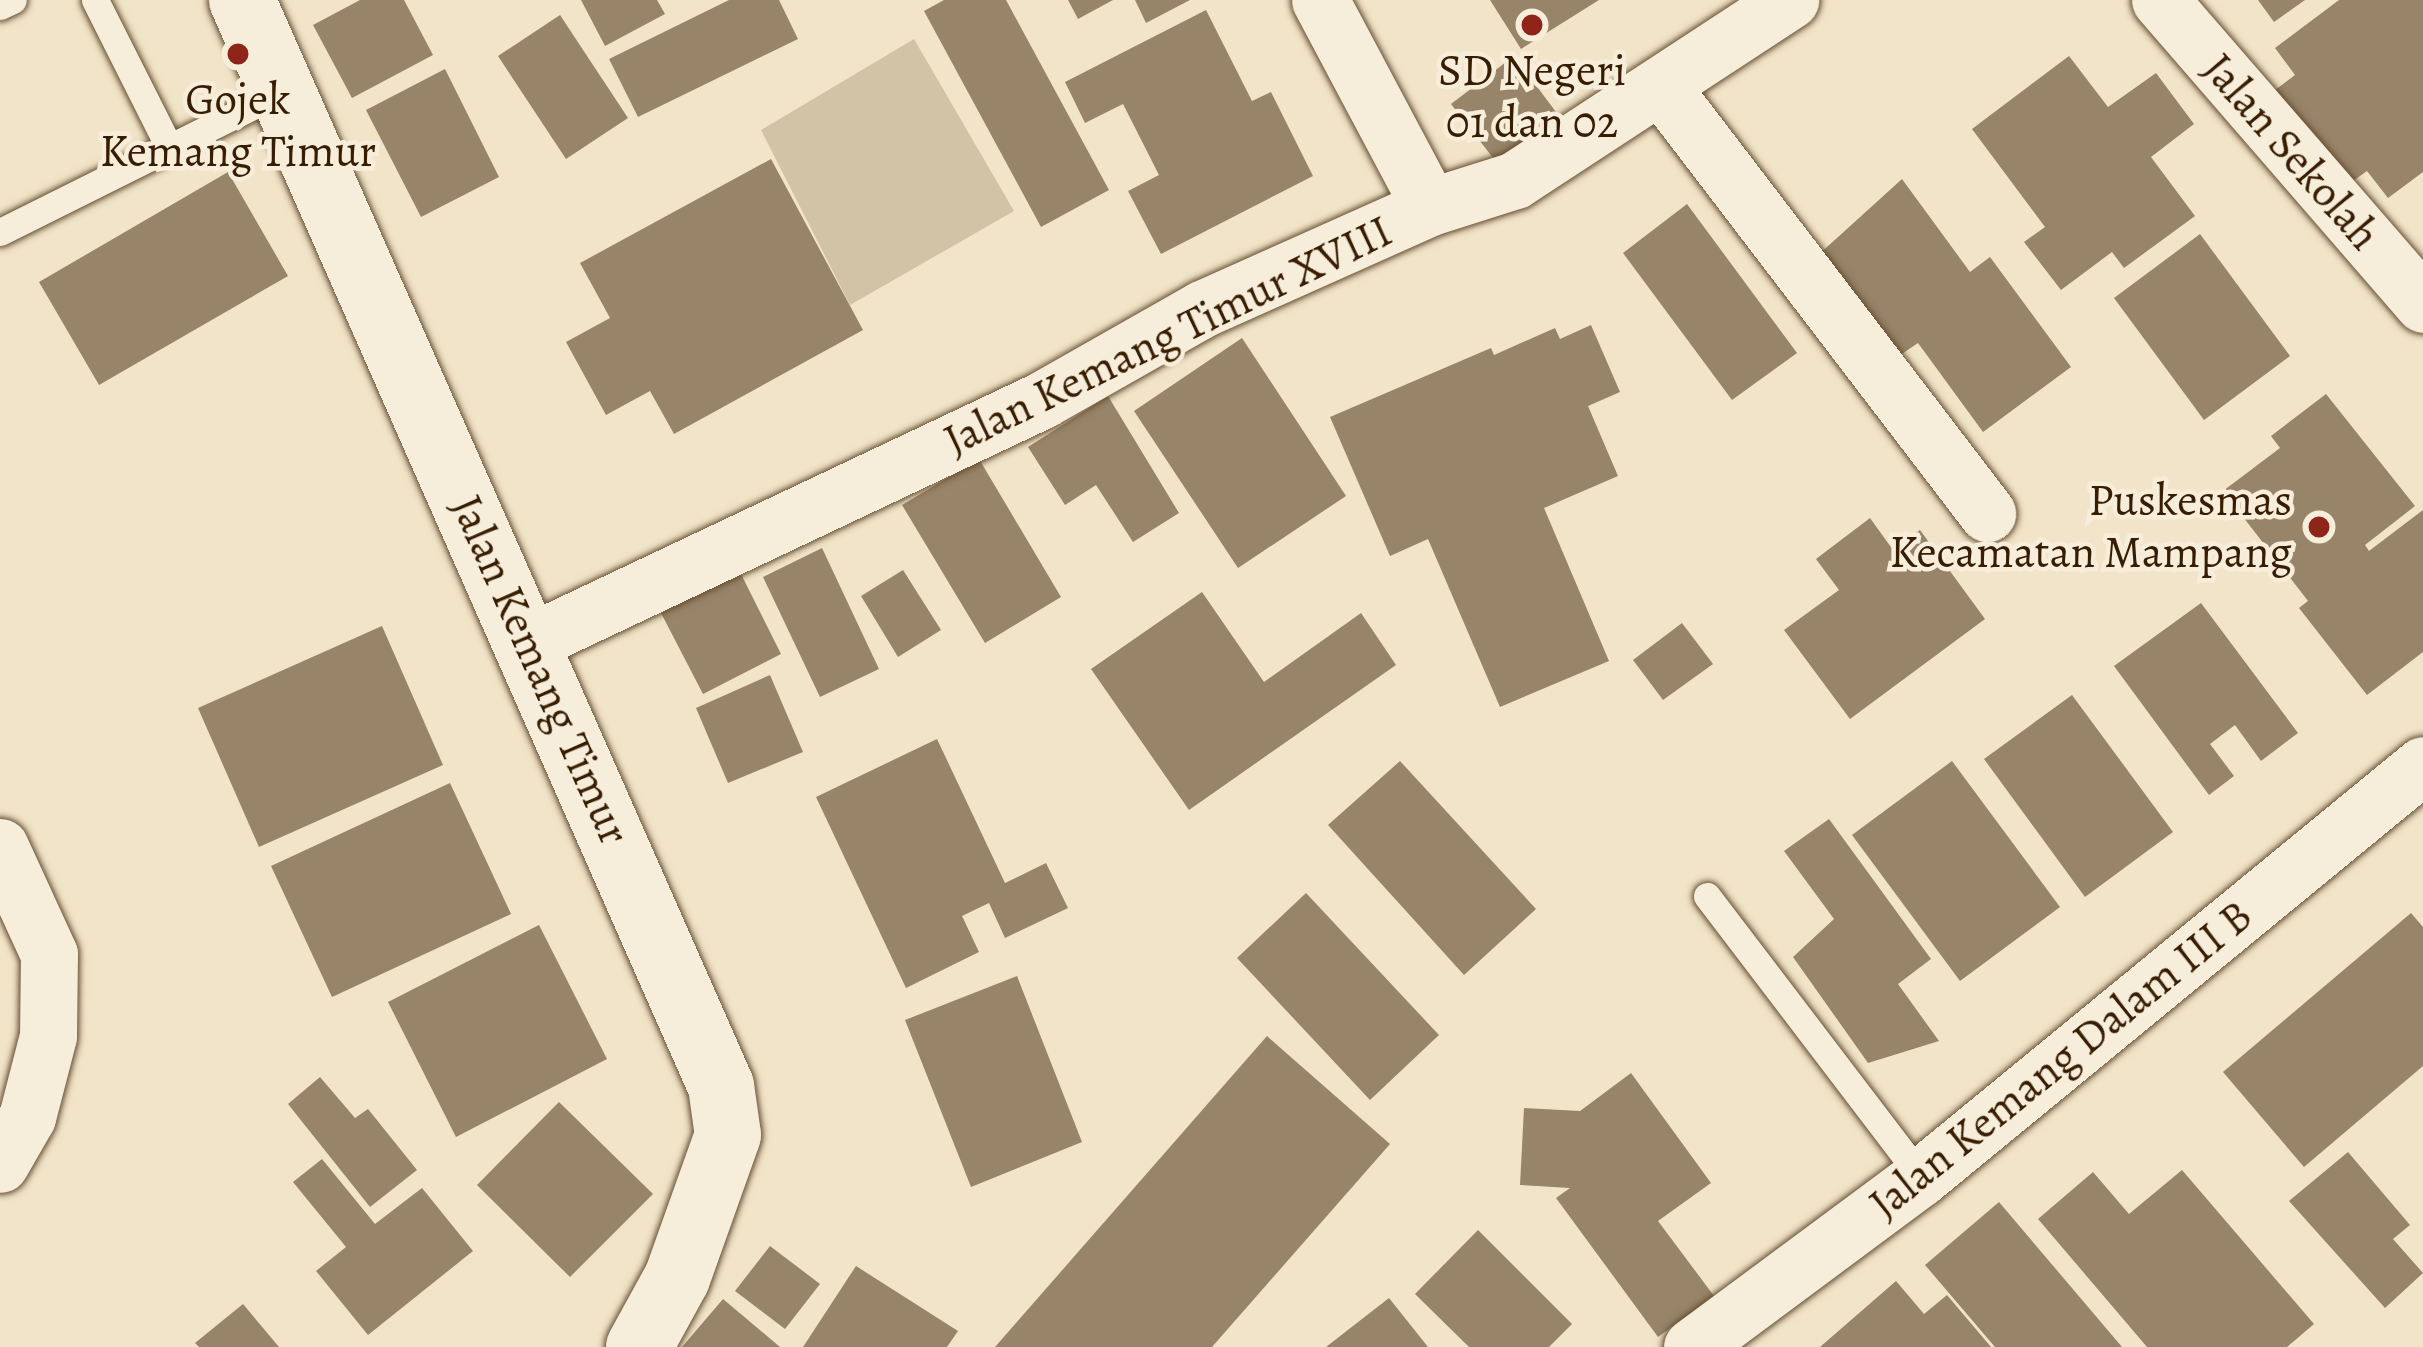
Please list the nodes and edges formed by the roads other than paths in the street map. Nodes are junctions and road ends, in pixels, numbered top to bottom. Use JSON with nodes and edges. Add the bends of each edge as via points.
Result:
{"nodes":[{"id":1,"x":13,"y":0,"type":"edge"},
{"id":2,"x":94,"y":0,"type":"edge"},
{"id":3,"x":242,"y":0,"type":"edge"},
{"id":4,"x":1320,"y":0,"type":"edge"},
{"id":5,"x":1790,"y":0,"type":"edge"},
{"id":6,"x":2160,"y":0,"type":"edge"},
{"id":7,"x":0,"y":6,"type":"edge"},
{"id":8,"x":1663,"y":89,"type":"junction"},
{"id":9,"x":283,"y":91,"type":"junction"},
{"id":10,"x":167,"y":142,"type":"junction"},
{"id":11,"x":1430,"y":207,"type":"junction"},
{"id":12,"x":0,"y":232,"type":"edge"},
{"id":13,"x":2423,"y":304,"type":"edge"},
{"id":14,"x":1987,"y":513,"type":"dead end"},
{"id":15,"x":528,"y":643,"type":"junction"},
{"id":16,"x":2423,"y":765,"type":"edge"},
{"id":17,"x":0,"y":848,"type":"edge"},
{"id":18,"x":1707,"y":896,"type":"dead end"},
{"id":19,"x":0,"y":1164,"type":"edge"},
{"id":20,"x":1922,"y":1177,"type":"junction"},
{"id":21,"x":641,"y":1346,"type":"edge"},
{"id":22,"x":1692,"y":1347,"type":"edge"}],
"edges":[{"from":1,"to":7,"type":"lane"},
{"from":2,"to":10,"type":"lane"},
{"from":3,"to":9,"type":"street","name":"Jalan Kemang Timur"},
{"from":4,"to":11,"type":"street"},
{"from":5,"to":8,"type":"street","name":"Jalan Kemang Timur XVIII"},
{"from":6,"to":13,"type":"street","name":"Jalan Sekolah"},
{"from":8,"to":11,"type":"street","name":"Jalan Kemang Timur XVIII","via":[[1515,180]]},
{"from":8,"to":14,"type":"street"},
{"from":9,"to":10,"type":"lane"},
{"from":9,"to":15,"type":"street","name":"Jalan Kemang Timur"},
{"from":10,"to":12,"type":"lane"},
{"from":11,"to":15,"type":"street","name":"Jalan Kemang Timur XVIII","via":[[1202,309],[1042,400]]},
{"from":15,"to":21,"type":"street","name":"Jalan Kemang Timur","via":[[721,1086],[728,1135],[677,1278]]},
{"from":16,"to":20,"type":"street","name":"Jalan Kemang Dalam III B"},
{"from":17,"to":19,"type":"street","via":[[49,955],[48,1036],[27,1118]]},
{"from":18,"to":20,"type":"lane"},
{"from":20,"to":22,"type":"street","name":"Jalan Kemang Dalam III B"}]}
